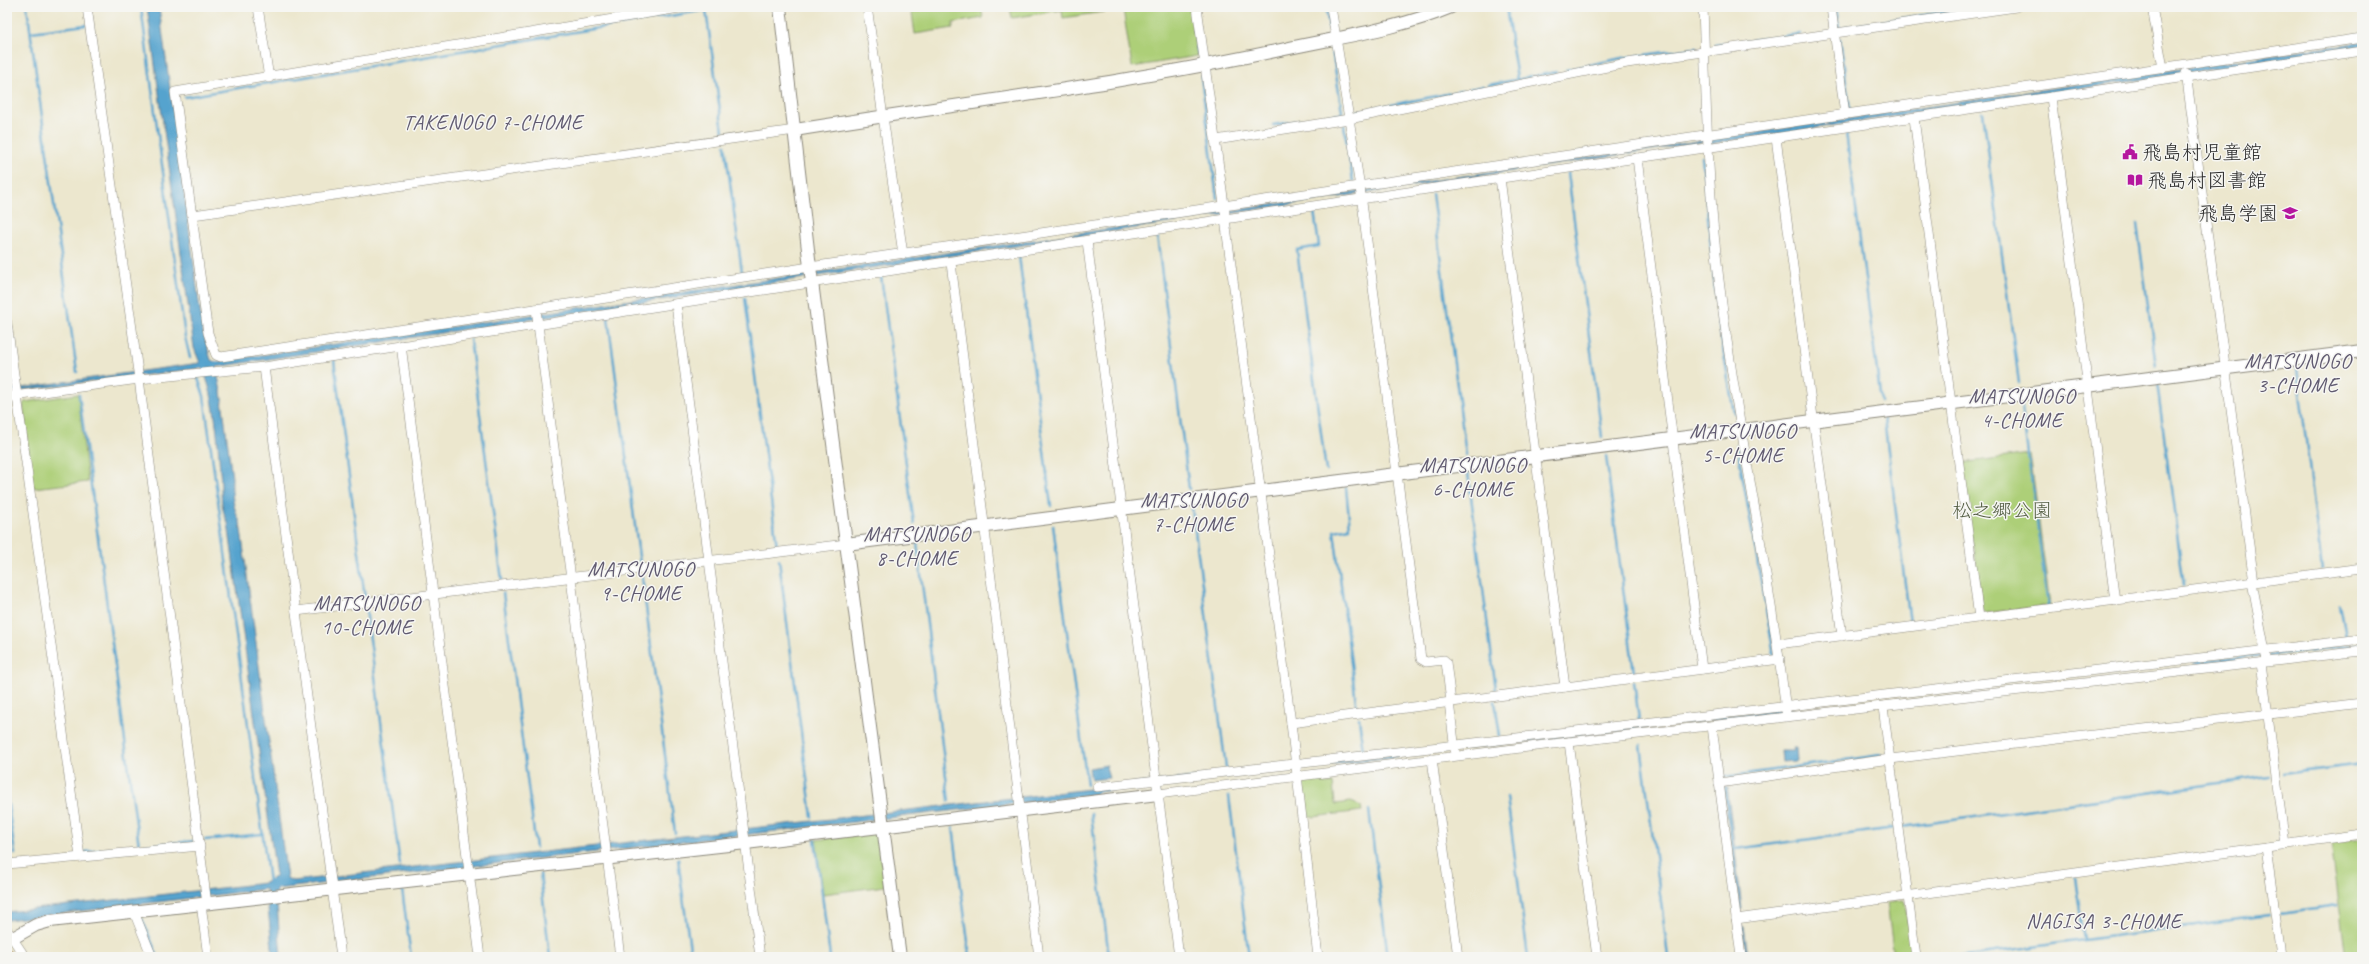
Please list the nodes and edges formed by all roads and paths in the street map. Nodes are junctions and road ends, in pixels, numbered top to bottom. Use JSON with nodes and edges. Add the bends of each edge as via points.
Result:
{"nodes":[{"id":1,"x":87,"y":7,"type":"edge"},
{"id":2,"x":258,"y":7,"type":"edge"},
{"id":3,"x":685,"y":7,"type":"edge"},
{"id":4,"x":780,"y":7,"type":"edge"},
{"id":5,"x":867,"y":7,"type":"edge"},
{"id":6,"x":1197,"y":7,"type":"edge"},
{"id":7,"x":1331,"y":7,"type":"edge"},
{"id":8,"x":1451,"y":7,"type":"edge"},
{"id":9,"x":1703,"y":7,"type":"edge"},
{"id":10,"x":1831,"y":7,"type":"edge"},
{"id":11,"x":2016,"y":7,"type":"edge"},
{"id":12,"x":2152,"y":7,"type":"edge"},
{"id":13,"x":1834,"y":33,"type":"junction"},
{"id":14,"x":1336,"y":38,"type":"junction"},
{"id":15,"x":2362,"y":38,"type":"edge"},
{"id":16,"x":2324,"y":43,"type":"junction"},
{"id":17,"x":2362,"y":51,"type":"edge"},
{"id":18,"x":1705,"y":52,"type":"junction"},
{"id":19,"x":2326,"y":56,"type":"junction"},
{"id":20,"x":2184,"y":64,"type":"junction"},
{"id":21,"x":1205,"y":66,"type":"junction"},
{"id":22,"x":2163,"y":68,"type":"junction"},
{"id":23,"x":269,"y":78,"type":"junction"},
{"id":24,"x":2187,"y":78,"type":"junction"},
{"id":25,"x":2051,"y":97,"type":"junction"},
{"id":26,"x":1845,"y":115,"type":"junction"},
{"id":27,"x":883,"y":116,"type":"junction"},
{"id":28,"x":1914,"y":118,"type":"junction"},
{"id":29,"x":1349,"y":119,"type":"junction"},
{"id":30,"x":795,"y":130,"type":"junction"},
{"id":31,"x":1708,"y":135,"type":"junction"},
{"id":32,"x":1776,"y":138,"type":"junction"},
{"id":33,"x":1216,"y":140,"type":"junction"},
{"id":34,"x":1708,"y":148,"type":"junction"},
{"id":35,"x":1637,"y":158,"type":"junction"},
{"id":36,"x":1500,"y":178,"type":"junction"},
{"id":37,"x":1360,"y":187,"type":"junction"},
{"id":38,"x":1361,"y":200,"type":"junction"},
{"id":39,"x":1224,"y":207,"type":"junction"},
{"id":40,"x":193,"y":215,"type":"junction"},
{"id":41,"x":1225,"y":219,"type":"junction"},
{"id":42,"x":1087,"y":241,"type":"junction"},
{"id":43,"x":902,"y":254,"type":"junction"},
{"id":44,"x":951,"y":263,"type":"junction"},
{"id":45,"x":810,"y":267,"type":"junction"},
{"id":46,"x":812,"y":282,"type":"junction"},
{"id":47,"x":676,"y":304,"type":"junction"},
{"id":48,"x":536,"y":309,"type":"junction"},
{"id":49,"x":7,"y":323,"type":"edge"},
{"id":50,"x":538,"y":324,"type":"junction"},
{"id":51,"x":400,"y":345,"type":"junction"},
{"id":52,"x":2362,"y":351,"type":"edge"},
{"id":53,"x":221,"y":358,"type":"junction"},
{"id":54,"x":264,"y":367,"type":"junction"},
{"id":55,"x":2225,"y":367,"type":"junction"},
{"id":56,"x":221,"y":371,"type":"junction"},
{"id":57,"x":138,"y":375,"type":"junction"},
{"id":58,"x":2089,"y":385,"type":"junction"},
{"id":59,"x":13,"y":393,"type":"edge"},
{"id":60,"x":1951,"y":403,"type":"junction"},
{"id":61,"x":1814,"y":421,"type":"junction"},
{"id":62,"x":1742,"y":430,"type":"junction"},
{"id":63,"x":1672,"y":438,"type":"junction"},
{"id":64,"x":1536,"y":456,"type":"junction"},
{"id":65,"x":1398,"y":474,"type":"junction"},
{"id":66,"x":1261,"y":491,"type":"junction"},
{"id":67,"x":1122,"y":508,"type":"junction"},
{"id":68,"x":985,"y":526,"type":"junction"},
{"id":69,"x":846,"y":544,"type":"junction"},
{"id":70,"x":710,"y":561,"type":"junction"},
{"id":71,"x":2362,"y":568,"type":"edge"},
{"id":72,"x":571,"y":578,"type":"junction"},
{"id":73,"x":2253,"y":582,"type":"junction"},
{"id":74,"x":434,"y":595,"type":"junction"},
{"id":75,"x":2115,"y":601,"type":"junction"},
{"id":76,"x":296,"y":611,"type":"junction"},
{"id":77,"x":1979,"y":618,"type":"junction"},
{"id":78,"x":1842,"y":636,"type":"junction"},
{"id":79,"x":2362,"y":639,"type":"edge"},
{"id":80,"x":1778,"y":644,"type":"junction"},
{"id":81,"x":2362,"y":651,"type":"edge"},
{"id":82,"x":2265,"y":657,"type":"junction"},
{"id":83,"x":1780,"y":660,"type":"junction"},
{"id":84,"x":1702,"y":669,"type":"junction"},
{"id":85,"x":1565,"y":687,"type":"junction"},
{"id":86,"x":1450,"y":702,"type":"junction"},
{"id":87,"x":2362,"y":703,"type":"edge"},
{"id":88,"x":1883,"y":707,"type":"junction"},
{"id":89,"x":1787,"y":713,"type":"junction"},
{"id":90,"x":2268,"y":714,"type":"junction"},
{"id":91,"x":1291,"y":723,"type":"junction"},
{"id":92,"x":1712,"y":726,"type":"junction"},
{"id":93,"x":1569,"y":742,"type":"junction"},
{"id":94,"x":1455,"y":751,"type":"junction"},
{"id":95,"x":1432,"y":759,"type":"junction"},
{"id":96,"x":1890,"y":759,"type":"junction"},
{"id":97,"x":1296,"y":764,"type":"junction"},
{"id":98,"x":1297,"y":775,"type":"junction"},
{"id":99,"x":1718,"y":784,"type":"junction"},
{"id":100,"x":1157,"y":787,"type":"junction"},
{"id":101,"x":1097,"y":788,"type":"dead end"},
{"id":102,"x":1020,"y":804,"type":"junction"},
{"id":103,"x":882,"y":820,"type":"junction"},
{"id":104,"x":2362,"y":834,"type":"edge"},
{"id":105,"x":745,"y":836,"type":"junction"},
{"id":106,"x":2285,"y":844,"type":"junction"},
{"id":107,"x":200,"y":846,"type":"junction"},
{"id":108,"x":2266,"y":847,"type":"junction"},
{"id":109,"x":607,"y":856,"type":"junction"},
{"id":110,"x":80,"y":857,"type":"junction"},
{"id":111,"x":7,"y":864,"type":"edge"},
{"id":112,"x":468,"y":867,"type":"junction"},
{"id":113,"x":332,"y":884,"type":"junction"},
{"id":114,"x":1908,"y":897,"type":"junction"},
{"id":115,"x":205,"y":902,"type":"junction"},
{"id":116,"x":134,"y":912,"type":"junction"},
{"id":117,"x":1736,"y":919,"type":"junction"},
{"id":118,"x":9,"y":936,"type":"edge"},
{"id":119,"x":25,"y":957,"type":"edge"},
{"id":120,"x":152,"y":957,"type":"edge"},
{"id":121,"x":208,"y":957,"type":"edge"},
{"id":122,"x":341,"y":957,"type":"edge"},
{"id":123,"x":480,"y":957,"type":"edge"},
{"id":124,"x":620,"y":957,"type":"edge"},
{"id":125,"x":760,"y":957,"type":"edge"},
{"id":126,"x":900,"y":957,"type":"edge"},
{"id":127,"x":1039,"y":957,"type":"edge"},
{"id":128,"x":1179,"y":957,"type":"edge"},
{"id":129,"x":1318,"y":957,"type":"edge"},
{"id":130,"x":1458,"y":957,"type":"edge"},
{"id":131,"x":1597,"y":957,"type":"edge"},
{"id":132,"x":1741,"y":957,"type":"edge"},
{"id":133,"x":1916,"y":957,"type":"edge"},
{"id":134,"x":2281,"y":957,"type":"edge"}],
"edges":[{"from":1,"to":57,"type":"street"},
{"from":2,"to":23,"type":"street"},
{"from":3,"to":23,"type":"street"},
{"from":4,"to":30,"type":"street"},
{"from":5,"to":27,"type":"street"},
{"from":6,"to":21,"type":"street"},
{"from":7,"to":14,"type":"street"},
{"from":8,"to":14,"type":"street","via":[[1415,20]]},
{"from":9,"to":18,"type":"street"},
{"from":10,"to":13,"type":"street"},
{"from":11,"to":13,"type":"street"},
{"from":12,"to":22,"type":"street"},
{"from":13,"to":18,"type":"street"},
{"from":13,"to":26,"type":"street"},
{"from":14,"to":21,"type":"street"},
{"from":14,"to":29,"type":"street"},
{"from":15,"to":16,"type":"street"},
{"from":16,"to":19,"type":"street"},
{"from":16,"to":20,"type":"street"},
{"from":17,"to":19,"type":"street"},
{"from":18,"to":29,"type":"street","via":[[1584,71]]},
{"from":18,"to":31,"type":"street"},
{"from":19,"to":24,"type":"street"},
{"from":20,"to":22,"type":"street"},
{"from":20,"to":24,"type":"street"},
{"from":21,"to":27,"type":"street"},
{"from":21,"to":33,"type":"street"},
{"from":22,"to":26,"type":"street"},
{"from":23,"to":40,"type":"street","via":[[175,92]]},
{"from":24,"to":25,"type":"street"},
{"from":24,"to":55,"type":"street"},
{"from":25,"to":28,"type":"street"},
{"from":25,"to":58,"type":"street"},
{"from":26,"to":31,"type":"street"},
{"from":27,"to":30,"type":"street"},
{"from":27,"to":43,"type":"street"},
{"from":28,"to":32,"type":"street"},
{"from":28,"to":60,"type":"street"},
{"from":29,"to":33,"type":"street"},
{"from":29,"to":37,"type":"street"},
{"from":30,"to":40,"type":"street"},
{"from":30,"to":45,"type":"street"},
{"from":31,"to":34,"type":"street"},
{"from":31,"to":37,"type":"street"},
{"from":32,"to":34,"type":"street"},
{"from":32,"to":61,"type":"street"},
{"from":33,"to":39,"type":"street"},
{"from":34,"to":35,"type":"street"},
{"from":34,"to":62,"type":"street","via":[[1716,253]]},
{"from":35,"to":36,"type":"street"},
{"from":35,"to":63,"type":"street"},
{"from":36,"to":38,"type":"street"},
{"from":36,"to":64,"type":"street"},
{"from":37,"to":38,"type":"street"},
{"from":37,"to":39,"type":"street"},
{"from":38,"to":41,"type":"street"},
{"from":38,"to":65,"type":"street"},
{"from":39,"to":41,"type":"street"},
{"from":39,"to":43,"type":"street"},
{"from":40,"to":53,"type":"street","via":[[208,333],[213,351]]},
{"from":41,"to":42,"type":"street"},
{"from":41,"to":66,"type":"street"},
{"from":42,"to":44,"type":"street"},
{"from":42,"to":67,"type":"street"},
{"from":43,"to":45,"type":"street"},
{"from":44,"to":46,"type":"street"},
{"from":44,"to":68,"type":"street"},
{"from":45,"to":46,"type":"street"},
{"from":45,"to":48,"type":"street"},
{"from":46,"to":47,"type":"street"},
{"from":46,"to":69,"type":"street"},
{"from":47,"to":50,"type":"street"},
{"from":47,"to":70,"type":"street"},
{"from":48,"to":50,"type":"street"},
{"from":48,"to":53,"type":"street"},
{"from":49,"to":59,"type":"street"},
{"from":50,"to":51,"type":"street"},
{"from":50,"to":72,"type":"street"},
{"from":51,"to":54,"type":"street"},
{"from":51,"to":74,"type":"street"},
{"from":52,"to":55,"type":"street"},
{"from":53,"to":56,"type":"street"},
{"from":54,"to":56,"type":"street"},
{"from":54,"to":76,"type":"street"},
{"from":55,"to":58,"type":"street"},
{"from":55,"to":73,"type":"street"},
{"from":56,"to":57,"type":"street"},
{"from":57,"to":59,"type":"street"},
{"from":57,"to":107,"type":"street"},
{"from":58,"to":60,"type":"street"},
{"from":58,"to":75,"type":"street"},
{"from":59,"to":110,"type":"street"},
{"from":60,"to":61,"type":"street"},
{"from":60,"to":77,"type":"street"},
{"from":61,"to":62,"type":"street"},
{"from":61,"to":78,"type":"street"},
{"from":62,"to":63,"type":"street"},
{"from":62,"to":80,"type":"street"},
{"from":63,"to":64,"type":"street"},
{"from":63,"to":84,"type":"street"},
{"from":64,"to":65,"type":"street"},
{"from":64,"to":85,"type":"street"},
{"from":65,"to":66,"type":"street"},
{"from":65,"to":86,"type":"street","via":[[1421,659],[1426,662],[1446,662]]},
{"from":66,"to":67,"type":"street"},
{"from":66,"to":91,"type":"street"},
{"from":67,"to":68,"type":"street"},
{"from":67,"to":100,"type":"street"},
{"from":68,"to":69,"type":"street"},
{"from":68,"to":102,"type":"street"},
{"from":69,"to":70,"type":"street"},
{"from":69,"to":103,"type":"street"},
{"from":70,"to":72,"type":"street"},
{"from":70,"to":105,"type":"street"},
{"from":71,"to":73,"type":"street"},
{"from":72,"to":74,"type":"street"},
{"from":72,"to":109,"type":"street"},
{"from":73,"to":75,"type":"street"},
{"from":73,"to":82,"type":"street"},
{"from":74,"to":76,"type":"street"},
{"from":74,"to":112,"type":"street"},
{"from":75,"to":77,"type":"street"},
{"from":76,"to":113,"type":"street"},
{"from":77,"to":78,"type":"street"},
{"from":78,"to":80,"type":"street"},
{"from":79,"to":82,"type":"street"},
{"from":80,"to":83,"type":"street"},
{"from":81,"to":82,"type":"street"},
{"from":82,"to":88,"type":"street"},
{"from":82,"to":89,"type":"street"},
{"from":82,"to":90,"type":"street"},
{"from":83,"to":84,"type":"street"},
{"from":83,"to":89,"type":"street"},
{"from":84,"to":85,"type":"street"},
{"from":85,"to":86,"type":"street"},
{"from":86,"to":91,"type":"street"},
{"from":86,"to":94,"type":"street"},
{"from":87,"to":90,"type":"street"},
{"from":88,"to":89,"type":"street"},
{"from":88,"to":96,"type":"street"},
{"from":89,"to":92,"type":"street"},
{"from":89,"to":94,"type":"street"},
{"from":90,"to":96,"type":"street"},
{"from":90,"to":106,"type":"street"},
{"from":91,"to":97,"type":"street"},
{"from":92,"to":93,"type":"street"},
{"from":92,"to":99,"type":"street"},
{"from":93,"to":94,"type":"street"},
{"from":93,"to":131,"type":"street"},
{"from":94,"to":95,"type":"street"},
{"from":94,"to":97,"type":"street"},
{"from":95,"to":98,"type":"street"},
{"from":95,"to":130,"type":"street"},
{"from":96,"to":99,"type":"street"},
{"from":96,"to":114,"type":"street"},
{"from":97,"to":98,"type":"street"},
{"from":97,"to":100,"type":"street"},
{"from":98,"to":100,"type":"street"},
{"from":98,"to":129,"type":"street"},
{"from":99,"to":117,"type":"street"},
{"from":100,"to":101,"type":"street"},
{"from":100,"to":102,"type":"street"},
{"from":100,"to":128,"type":"street"},
{"from":102,"to":103,"type":"street"},
{"from":102,"to":127,"type":"street"},
{"from":103,"to":105,"type":"street"},
{"from":103,"to":126,"type":"street"},
{"from":104,"to":106,"type":"street"},
{"from":105,"to":109,"type":"street"},
{"from":105,"to":125,"type":"street"},
{"from":106,"to":108,"type":"street"},
{"from":107,"to":110,"type":"street"},
{"from":107,"to":115,"type":"street"},
{"from":108,"to":114,"type":"street"},
{"from":108,"to":134,"type":"street"},
{"from":109,"to":112,"type":"street"},
{"from":109,"to":124,"type":"street"},
{"from":110,"to":111,"type":"street"},
{"from":112,"to":113,"type":"street"},
{"from":112,"to":123,"type":"street"},
{"from":113,"to":115,"type":"street","via":[[279,896]]},
{"from":113,"to":122,"type":"street"},
{"from":114,"to":117,"type":"street"},
{"from":114,"to":133,"type":"street"},
{"from":115,"to":116,"type":"street"},
{"from":115,"to":121,"type":"street"},
{"from":116,"to":118,"type":"street","via":[[50,921]]},
{"from":116,"to":120,"type":"street"},
{"from":117,"to":132,"type":"street"},
{"from":118,"to":119,"type":"street"}]}
